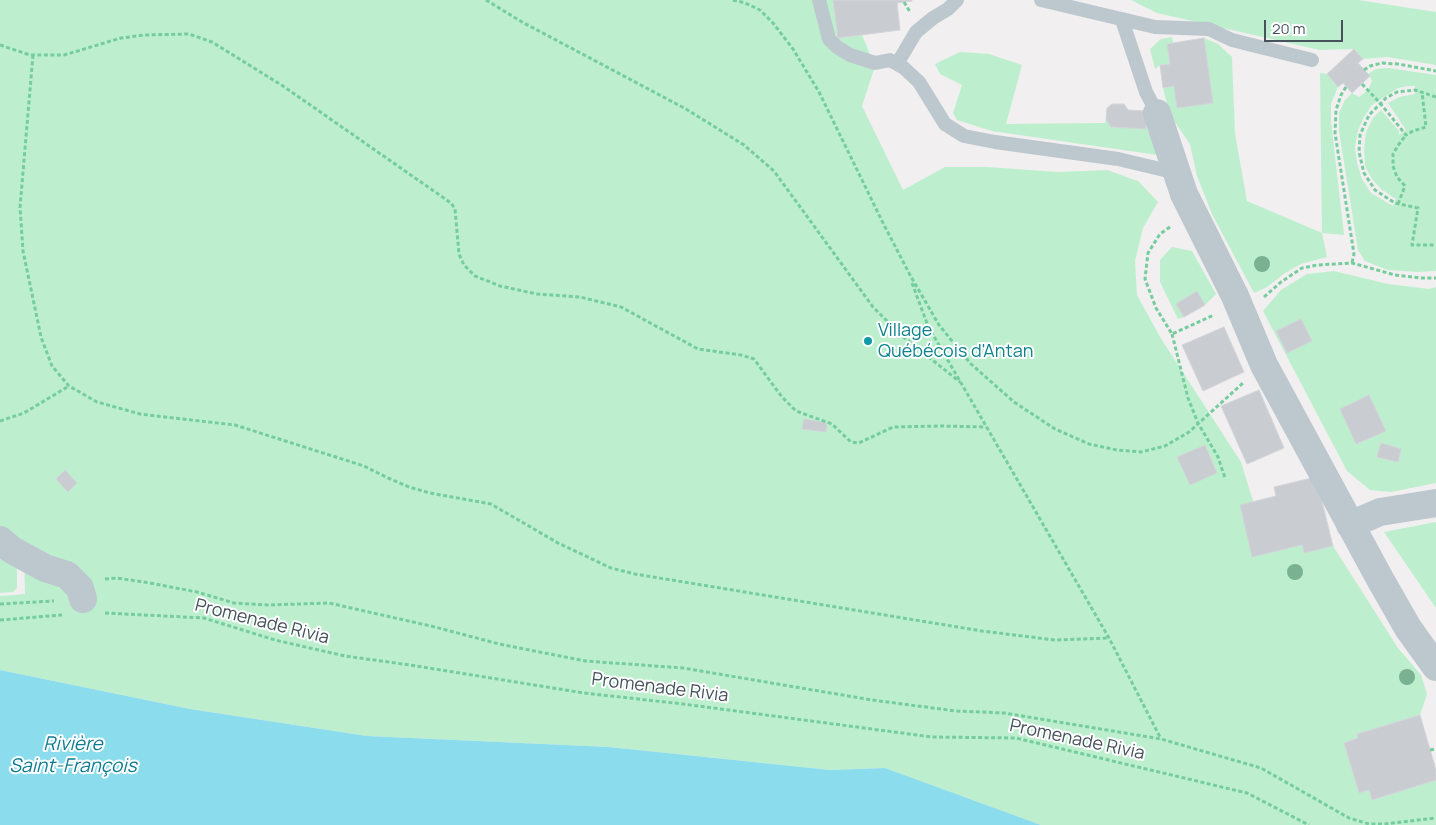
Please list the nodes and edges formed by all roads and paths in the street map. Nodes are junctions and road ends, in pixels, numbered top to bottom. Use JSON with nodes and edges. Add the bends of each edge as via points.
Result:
{"nodes":[{"id":1,"x":486,"y":0,"type":"edge"},
{"id":2,"x":733,"y":0,"type":"edge"},
{"id":3,"x":819,"y":0,"type":"edge"},
{"id":4,"x":957,"y":0,"type":"edge"},
{"id":5,"x":1041,"y":0,"type":"edge"},
{"id":6,"x":1122,"y":20,"type":"junction"},
{"id":7,"x":0,"y":45,"type":"edge"},
{"id":8,"x":33,"y":55,"type":"junction"},
{"id":9,"x":1312,"y":60,"type":"dead end"},
{"id":10,"x":897,"y":64,"type":"junction"},
{"id":11,"x":1364,"y":70,"type":"dead end"},
{"id":12,"x":1436,"y":71,"type":"edge"},
{"id":13,"x":1362,"y":84,"type":"dead end"},
{"id":14,"x":1346,"y":87,"type":"dead end"},
{"id":15,"x":1422,"y":92,"type":"junction"},
{"id":16,"x":1436,"y":97,"type":"edge"},
{"id":17,"x":1380,"y":103,"type":"junction"},
{"id":18,"x":1157,"y":113,"type":"joint"},
{"id":19,"x":1406,"y":135,"type":"junction"},
{"id":20,"x":1177,"y":172,"type":"junction"},
{"id":21,"x":1398,"y":204,"type":"junction"},
{"id":22,"x":1192,"y":210,"type":"junction"},
{"id":23,"x":1436,"y":246,"type":"edge"},
{"id":24,"x":1352,"y":263,"type":"junction"},
{"id":25,"x":910,"y":275,"type":"junction"},
{"id":26,"x":1436,"y":278,"type":"edge"},
{"id":27,"x":1241,"y":310,"type":"junction"},
{"id":28,"x":1172,"y":334,"type":"junction"},
{"id":29,"x":1264,"y":365,"type":"junction"},
{"id":30,"x":960,"y":382,"type":"junction"},
{"id":31,"x":70,"y":386,"type":"junction"},
{"id":32,"x":0,"y":421,"type":"edge"},
{"id":33,"x":1198,"y":423,"type":"junction"},
{"id":34,"x":986,"y":427,"type":"junction"},
{"id":35,"x":1225,"y":478,"type":"dead end"},
{"id":36,"x":1436,"y":503,"type":"edge"},
{"id":37,"x":1350,"y":525,"type":"junction"},
{"id":38,"x":0,"y":540,"type":"edge"},
{"id":39,"x":0,"y":604,"type":"edge"},
{"id":40,"x":81,"y":604,"type":"junction"},
{"id":41,"x":0,"y":620,"type":"edge"},
{"id":42,"x":1109,"y":638,"type":"junction"},
{"id":43,"x":1436,"y":667,"type":"edge"},
{"id":44,"x":1161,"y":739,"type":"junction"},
{"id":45,"x":1436,"y":749,"type":"edge"},
{"id":46,"x":1430,"y":750,"type":"dead end"},
{"id":47,"x":1436,"y":818,"type":"edge"},
{"id":48,"x":1309,"y":825,"type":"edge"}],
"edges":[{"from":1,"to":30,"type":"path","via":[[686,109],[751,152],[774,171],[873,307],[901,335]]},
{"from":2,"to":25,"type":"path","via":[[760,10],[793,49],[819,92]]},
{"from":3,"to":10,"type":"lane","via":[[829,39],[837,47],[875,63],[890,60]]},
{"from":4,"to":10,"type":"lane","via":[[916,32]]},
{"from":5,"to":6,"type":"lane"},
{"from":6,"to":9,"type":"lane","via":[[1154,28],[1209,30],[1232,40]]},
{"from":6,"to":18,"type":"lane","via":[[1146,92]]},
{"from":7,"to":8,"type":"path"},
{"from":8,"to":31,"type":"path","via":[[20,207],[24,251],[41,337],[52,366]]},
{"from":8,"to":34,"type":"path","via":[[64,55],[121,38],[145,36],[189,34],[212,42],[283,86],[451,203],[455,209],[459,254],[475,276],[500,286],[537,294],[580,297],[621,307],[698,349],[742,355],[754,360],[796,411],[832,424],[851,442],[859,443],[893,427]]},
{"from":10,"to":20,"type":"lane","via":[[919,82],[945,124],[964,136],[1118,159]]},
{"from":11,"to":12,"type":"path","via":[[1382,63]]},
{"from":13,"to":17,"type":"path"},
{"from":14,"to":24,"type":"path","via":[[1336,110],[1335,132],[1354,254]]},
{"from":15,"to":16,"type":"path"},
{"from":15,"to":17,"type":"path","via":[[1397,92]]},
{"from":15,"to":19,"type":"path","via":[[1426,128]]},
{"from":17,"to":19,"type":"path"},
{"from":17,"to":21,"type":"path","via":[[1368,115],[1360,135],[1359,152],[1364,173],[1375,190]]},
{"from":18,"to":20,"type":"street"},
{"from":19,"to":21,"type":"path","via":[[1393,154],[1392,166],[1405,186]]},
{"from":20,"to":22,"type":"street"},
{"from":21,"to":23,"type":"path","via":[[1418,208],[1412,245]]},
{"from":22,"to":27,"type":"street"},
{"from":22,"to":28,"type":"path","via":[[1160,234],[1148,253],[1145,279],[1156,308]]},
{"from":24,"to":26,"type":"path","via":[[1395,275]]},
{"from":24,"to":27,"type":"path","via":[[1302,268]]},
{"from":25,"to":30,"type":"path","via":[[928,326]]},
{"from":25,"to":33,"type":"path","via":[[939,325],[971,364],[1014,402],[1055,429],[1088,444],[1141,452],[1165,446]]},
{"from":27,"to":28,"type":"path"},
{"from":27,"to":29,"type":"street"},
{"from":28,"to":33,"type":"path","via":[[1188,398]]},
{"from":29,"to":33,"type":"path"},
{"from":29,"to":37,"type":"street"},
{"from":30,"to":34,"type":"path"},
{"from":31,"to":32,"type":"path","via":[[24,412]]},
{"from":31,"to":42,"type":"path","via":[[97,402],[131,412],[235,424],[364,466],[409,487],[491,504],[558,543],[611,568],[635,574],[982,631],[1055,640]]},
{"from":33,"to":35,"type":"path","via":[[1218,457]]},
{"from":34,"to":42,"type":"path"},
{"from":36,"to":37,"type":"street","via":[[1380,512]]},
{"from":37,"to":43,"type":"street","via":[[1408,628]]},
{"from":38,"to":40,"type":"street","via":[[12,550],[67,575]]},
{"from":39,"to":40,"type":"path"},
{"from":40,"to":41,"type":"path","name":"Promenade Rivia"},
{"from":40,"to":44,"type":"path","via":[[95,579],[117,578],[197,592],[234,603],[268,606],[329,603],[499,644],[586,661],[682,668],[872,700],[956,711],[1004,713]]},
{"from":40,"to":48,"type":"path","name":"Promenade Rivia","via":[[204,618],[275,640],[344,656],[584,693],[932,736],[1016,738],[1247,793]]},
{"from":42,"to":44,"type":"path"},
{"from":44,"to":47,"type":"path","via":[[1261,768],[1349,818],[1369,824]]},
{"from":45,"to":46,"type":"path"}]}
